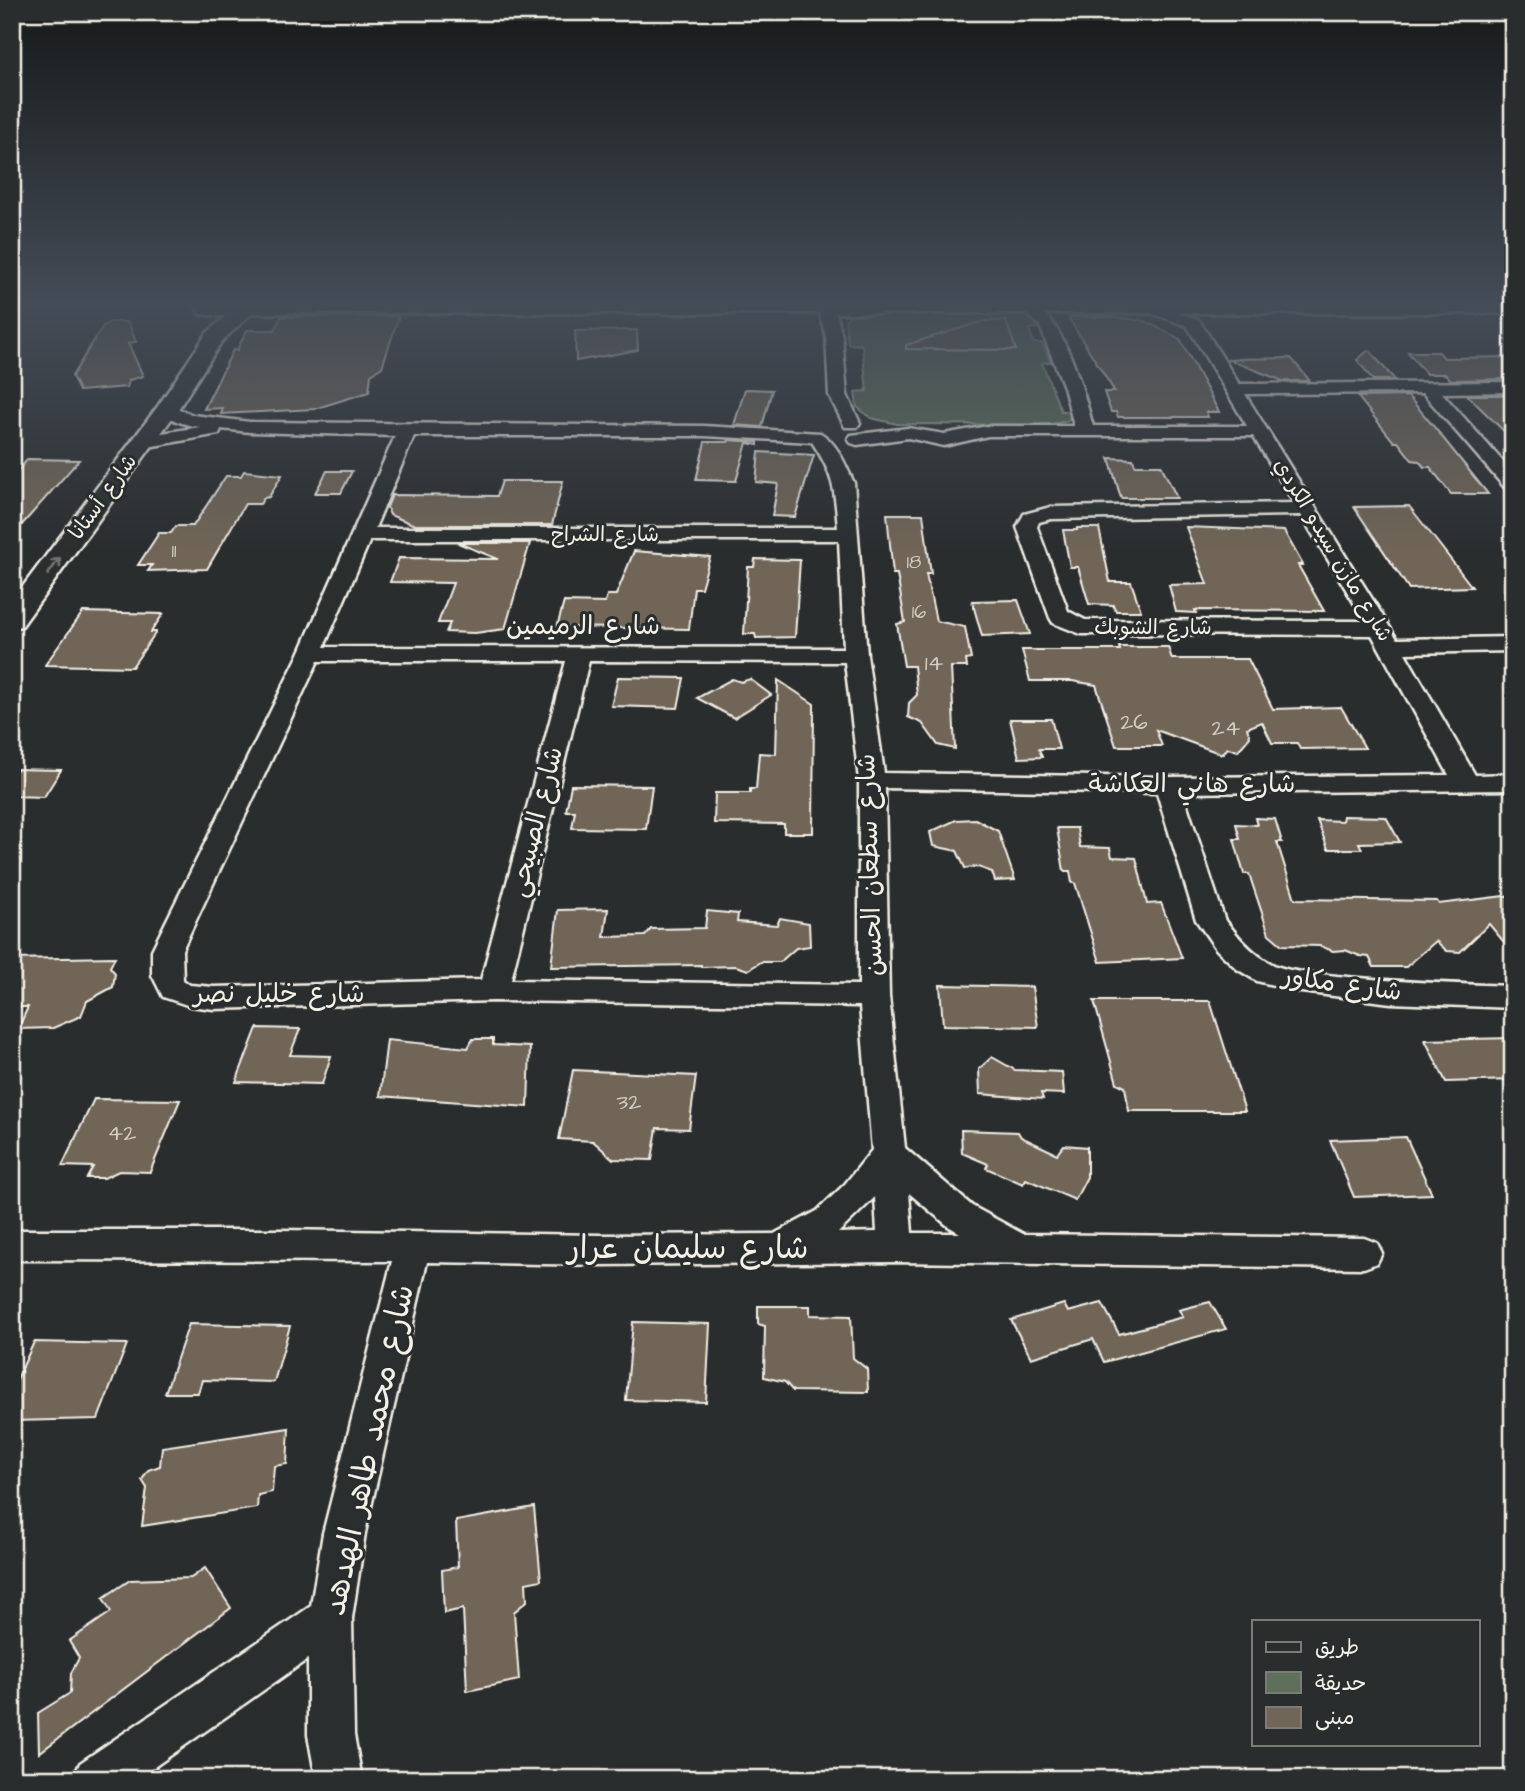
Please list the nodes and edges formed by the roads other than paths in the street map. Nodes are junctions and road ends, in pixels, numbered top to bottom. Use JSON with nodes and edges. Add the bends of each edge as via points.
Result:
{"nodes":[{"id":1,"x":159,"y":387,"type":"edge"},
{"id":2,"x":182,"y":387,"type":"edge"},
{"id":3,"x":837,"y":387,"type":"edge"},
{"id":4,"x":1073,"y":387,"type":"edge"},
{"id":5,"x":1513,"y":387,"type":"edge"},
{"id":6,"x":1428,"y":388,"type":"junction"},
{"id":7,"x":1236,"y":389,"type":"joint"},
{"id":8,"x":838,"y":395,"type":"junction"},
{"id":9,"x":167,"y":409,"type":"junction"},
{"id":10,"x":250,"y":426,"type":"junction"},
{"id":11,"x":407,"y":430,"type":"junction"},
{"id":12,"x":819,"y":430,"type":"junction"},
{"id":13,"x":1084,"y":431,"type":"junction"},
{"id":14,"x":1261,"y":431,"type":"junction"},
{"id":15,"x":854,"y":432,"type":"junction"},
{"id":16,"x":143,"y":442,"type":"junction"},
{"id":17,"x":844,"y":482,"type":"junction"},
{"id":18,"x":1513,"y":485,"type":"edge"},
{"id":19,"x":1307,"y":509,"type":"junction"},
{"id":20,"x":361,"y":534,"type":"junction"},
{"id":21,"x":849,"y":534,"type":"junction"},
{"id":22,"x":21,"y":570,"type":"dead end"},
{"id":23,"x":12,"y":620,"type":"edge"},
{"id":24,"x":1386,"y":637,"type":"junction"},
{"id":25,"x":1513,"y":644,"type":"edge"},
{"id":26,"x":310,"y":654,"type":"junction"},
{"id":27,"x":579,"y":654,"type":"junction"},
{"id":28,"x":856,"y":654,"type":"junction"},
{"id":29,"x":872,"y":780,"type":"junction"},
{"id":30,"x":1466,"y":782,"type":"junction"},
{"id":31,"x":1513,"y":782,"type":"edge"},
{"id":32,"x":1168,"y":785,"type":"junction"},
{"id":33,"x":493,"y":990,"type":"junction"},
{"id":34,"x":874,"y":996,"type":"junction"},
{"id":35,"x":1513,"y":997,"type":"edge"},
{"id":36,"x":890,"y":1153,"type":"junction"},
{"id":37,"x":12,"y":1245,"type":"edge"},
{"id":38,"x":413,"y":1247,"type":"junction"},
{"id":39,"x":895,"y":1247,"type":"junction"},
{"id":40,"x":779,"y":1248,"type":"junction"},
{"id":41,"x":1017,"y":1248,"type":"junction"},
{"id":42,"x":1364,"y":1253,"type":"dead end"},
{"id":43,"x":330,"y":1618,"type":"junction"},
{"id":44,"x":96,"y":1779,"type":"edge"},
{"id":45,"x":339,"y":1779,"type":"edge"}],
"edges":[{"from":1,"to":22,"type":"street","name":"شارع أستانا"},
{"from":2,"to":9,"type":"street","name":"شارع أستانا"},
{"from":3,"to":8,"type":"street"},
{"from":4,"to":13,"type":"street"},
{"from":5,"to":6,"type":"street"},
{"from":6,"to":7,"type":"street"},
{"from":6,"to":18,"type":"street"},
{"from":7,"to":14,"type":"street","name":"شارع مازن سيدو الكردي"},
{"from":8,"to":12,"type":"street"},
{"from":8,"to":15,"type":"street"},
{"from":9,"to":10,"type":"street","via":[[189,419]]},
{"from":9,"to":16,"type":"street","name":"شارع أستانا"},
{"from":10,"to":11,"type":"street"},
{"from":10,"to":16,"type":"street"},
{"from":11,"to":12,"type":"street"},
{"from":11,"to":20,"type":"street","name":"شارع خليل نصر"},
{"from":12,"to":15,"type":"street","via":[[835,443]]},
{"from":12,"to":17,"type":"street","name":"شارع سطعان الحسن"},
{"from":13,"to":14,"type":"street"},
{"from":13,"to":15,"type":"street","via":[[988,431],[944,440],[908,433]]},
{"from":14,"to":19,"type":"street","name":"شارع مازن سيدو الكردي"},
{"from":15,"to":17,"type":"street","name":"شارع سطعان الحسن"},
{"from":23,"to":16,"type":"street","name":"شارع أستانا","one_way":true},
{"from":17,"to":21,"type":"street","name":"شارع سطعان الحسن"},
{"from":19,"to":24,"type":"street","name":"شارع مازن سيدو الكردي"},
{"from":19,"to":24,"type":"street","name":"شارع الشوبك","via":[[1051,513],[1031,518],[1027,527],[1057,611],[1061,618],[1081,627]]},
{"from":20,"to":21,"type":"street","name":"شارع الشراح"},
{"from":20,"to":26,"type":"street","name":"شارع خليل نصر"},
{"from":21,"to":28,"type":"street","name":"شارع سطعان الحسن"},
{"from":24,"to":25,"type":"street"},
{"from":24,"to":30,"type":"street","name":"شارع مازن سيدو الكردي"},
{"from":26,"to":27,"type":"street","name":"شارع الرميمين"},
{"from":26,"to":33,"type":"street","name":"شارع خليل نصر","via":[[167,950],[172,990],[185,997],[214,998]]},
{"from":27,"to":28,"type":"street","name":"شارع الرميمين"},
{"from":27,"to":33,"type":"street","name":"شارع الصبيحي"},
{"from":28,"to":29,"type":"street","name":"شارع سطعان الحسن"},
{"from":29,"to":32,"type":"street","name":"شارع هاني العكاشة"},
{"from":29,"to":34,"type":"street","name":"شارع سطعان الحسن"},
{"from":30,"to":31,"type":"street","name":"شارع هاني العكاشة"},
{"from":30,"to":32,"type":"street","name":"شارع هاني العكاشة"},
{"from":32,"to":35,"type":"street","name":"شارع مكاور","via":[[1210,920],[1247,962],[1267,974],[1301,982],[1391,992]]},
{"from":33,"to":34,"type":"street","name":"شارع خليل نصر"},
{"from":34,"to":36,"type":"street","name":"شارع سطعان الحسن"},
{"from":36,"to":39,"type":"street","name":"شارع سطعان الحسن"},
{"from":36,"to":40,"type":"street","via":[[829,1221]]},
{"from":36,"to":41,"type":"street","via":[[960,1216]]},
{"from":37,"to":38,"type":"street","name":"شارع سليمان عرار"},
{"from":38,"to":40,"type":"street","name":"شارع سليمان عرار"},
{"from":38,"to":43,"type":"street","name":"شارع محمد طاهر الهدهد","via":[[344,1533]]},
{"from":39,"to":40,"type":"street","name":"شارع سليمان عرار"},
{"from":39,"to":41,"type":"street","name":"شارع سليمان عرار"},
{"from":41,"to":42,"type":"street","name":"شارع سليمان عرار"},
{"from":43,"to":44,"type":"street"},
{"from":43,"to":45,"type":"street","name":"شارع محمد طاهر الهدهد","via":[[331,1735]]}]}
